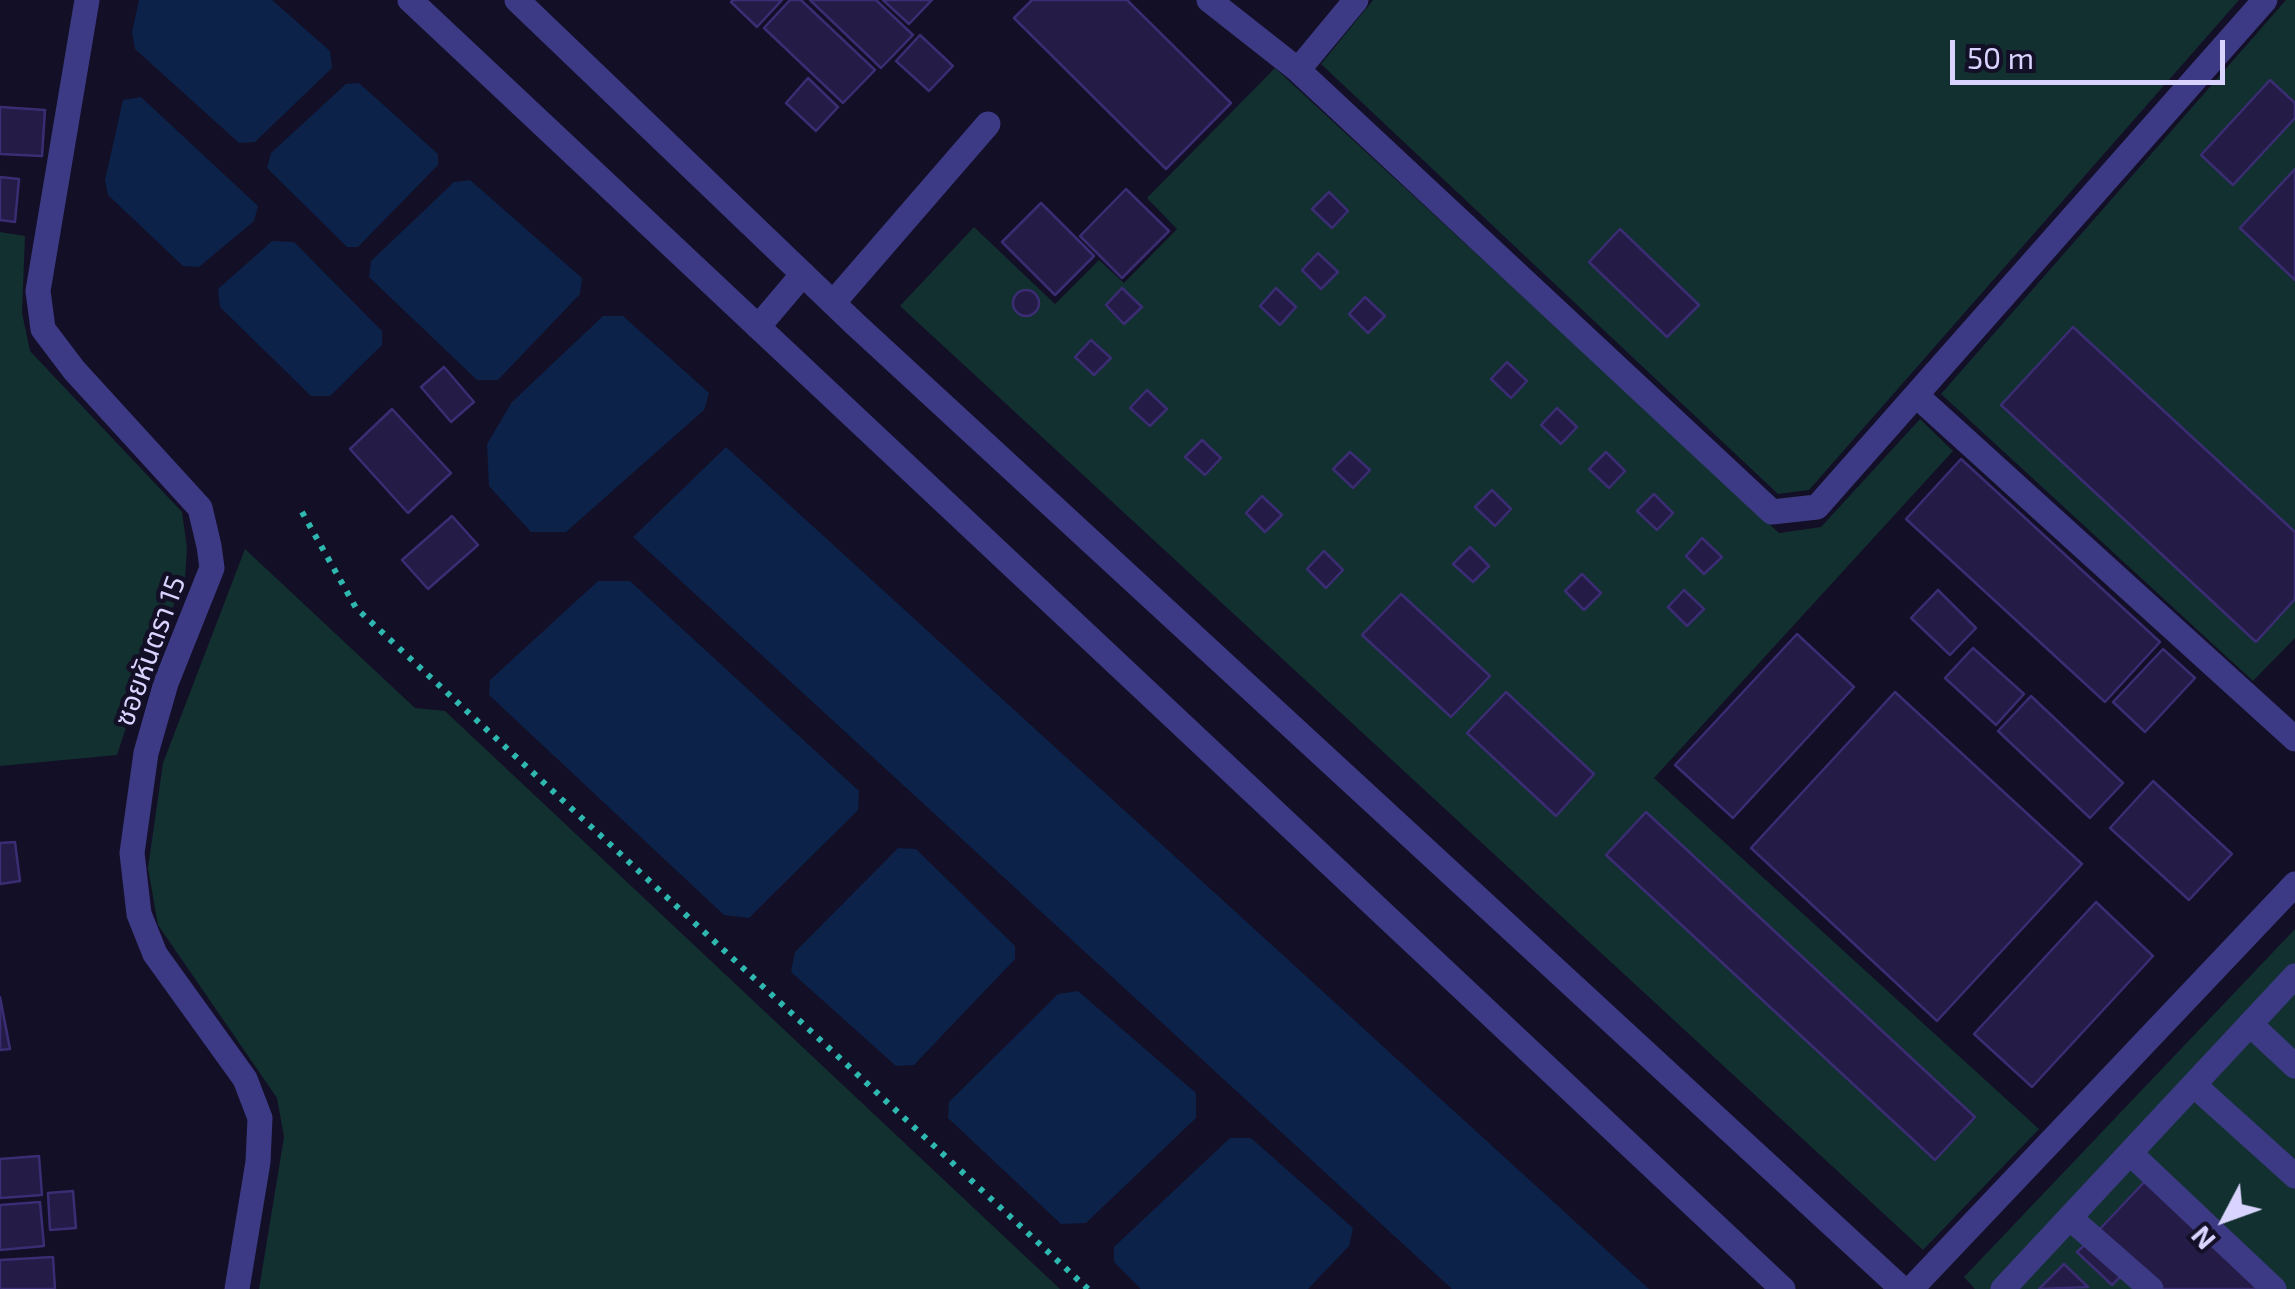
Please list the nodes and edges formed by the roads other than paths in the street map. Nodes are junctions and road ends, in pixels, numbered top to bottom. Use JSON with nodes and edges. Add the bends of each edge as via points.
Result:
{"nodes":[{"id":1,"x":87,"y":0,"type":"edge"},
{"id":2,"x":410,"y":0,"type":"edge"},
{"id":3,"x":517,"y":0,"type":"edge"},
{"id":4,"x":1209,"y":0,"type":"edge"},
{"id":5,"x":1356,"y":0,"type":"edge"},
{"id":6,"x":2264,"y":0,"type":"edge"},
{"id":7,"x":1298,"y":70,"type":"junction"},
{"id":8,"x":988,"y":124,"type":"dead end"},
{"id":9,"x":803,"y":274,"type":"junction"},
{"id":10,"x":833,"y":303,"type":"junction"},
{"id":11,"x":758,"y":328,"type":"junction"},
{"id":12,"x":1918,"y":396,"type":"junction"},
{"id":13,"x":2295,"y":739,"type":"edge"},
{"id":14,"x":2295,"y":884,"type":"edge"},
{"id":15,"x":2295,"y":976,"type":"edge"},
{"id":16,"x":2250,"y":1024,"type":"junction"},
{"id":17,"x":2295,"y":1066,"type":"edge"},
{"id":18,"x":2194,"y":1084,"type":"junction"},
{"id":19,"x":2130,"y":1153,"type":"junction"},
{"id":20,"x":2295,"y":1176,"type":"edge"},
{"id":21,"x":2070,"y":1218,"type":"junction"},
{"id":22,"x":237,"y":1289,"type":"edge"},
{"id":23,"x":1782,"y":1289,"type":"edge"},
{"id":24,"x":1902,"y":1289,"type":"edge"},
{"id":25,"x":1912,"y":1289,"type":"edge"},
{"id":26,"x":2003,"y":1289,"type":"edge"},
{"id":27,"x":2151,"y":1289,"type":"edge"},
{"id":28,"x":2274,"y":1289,"type":"edge"}],
"edges":[{"from":1,"to":22,"type":"street","name":"ซอยหันตรา 15","via":[[38,290],[42,328],[200,508],[209,546],[212,568],[146,753],[132,853],[140,914],[155,954],[245,1079],[260,1118]]},
{"from":2,"to":11,"type":"street"},
{"from":3,"to":9,"type":"street"},
{"from":4,"to":7,"type":"street"},
{"from":5,"to":7,"type":"street"},
{"from":6,"to":12,"type":"street"},
{"from":7,"to":12,"type":"street","via":[[1772,512],[1816,508]]},
{"from":8,"to":10,"type":"street"},
{"from":9,"to":10,"type":"street"},
{"from":9,"to":11,"type":"street"},
{"from":10,"to":24,"type":"street"},
{"from":11,"to":23,"type":"street"},
{"from":12,"to":13,"type":"street"},
{"from":14,"to":25,"type":"street"},
{"from":15,"to":16,"type":"street"},
{"from":16,"to":17,"type":"street"},
{"from":16,"to":18,"type":"street"},
{"from":18,"to":19,"type":"street"},
{"from":18,"to":20,"type":"street"},
{"from":19,"to":21,"type":"street"},
{"from":19,"to":28,"type":"street"},
{"from":21,"to":26,"type":"street"},
{"from":21,"to":27,"type":"street"}]}
